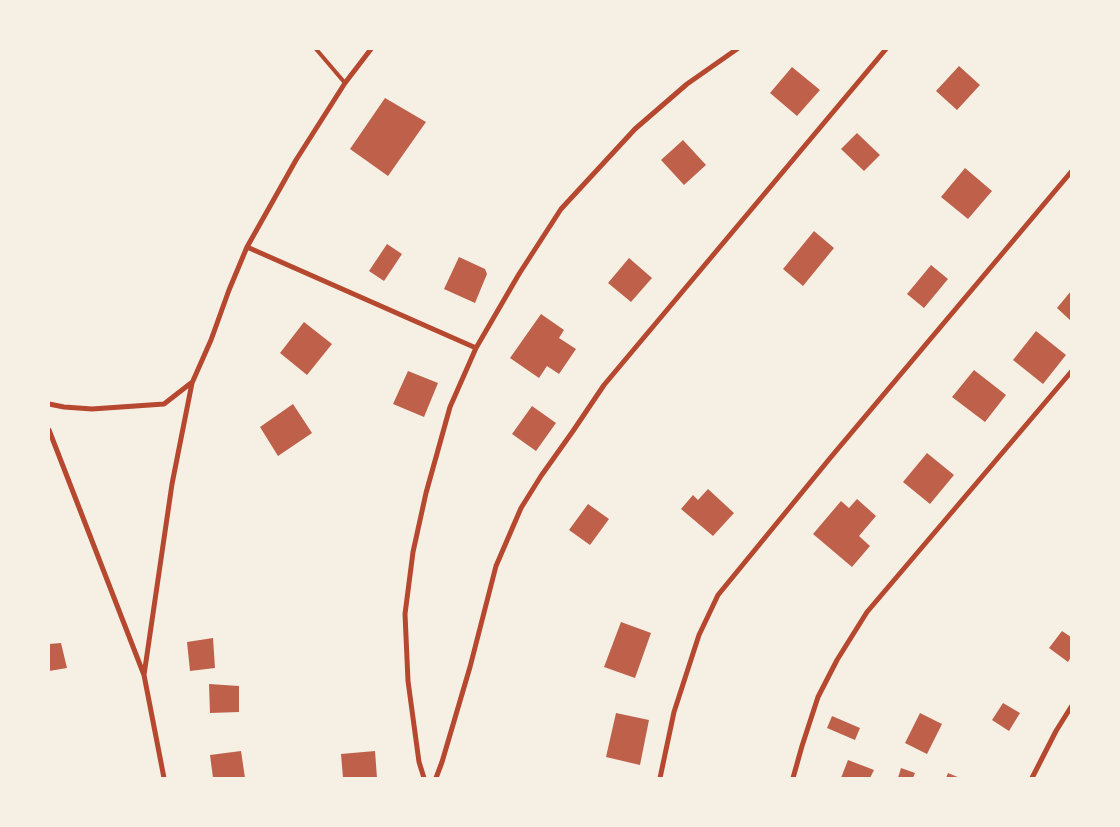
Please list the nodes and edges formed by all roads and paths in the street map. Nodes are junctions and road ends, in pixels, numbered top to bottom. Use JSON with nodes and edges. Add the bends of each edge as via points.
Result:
{"nodes":[{"id":1,"x":316,"y":49,"type":"edge"},
{"id":2,"x":372,"y":49,"type":"edge"},
{"id":3,"x":737,"y":49,"type":"edge"},
{"id":4,"x":886,"y":49,"type":"edge"},
{"id":5,"x":345,"y":83,"type":"junction"},
{"id":6,"x":1071,"y":172,"type":"edge"},
{"id":7,"x":247,"y":247,"type":"junction"},
{"id":8,"x":476,"y":348,"type":"junction"},
{"id":9,"x":1071,"y":372,"type":"edge"},
{"id":10,"x":192,"y":383,"type":"junction"},
{"id":11,"x":49,"y":404,"type":"edge"},
{"id":12,"x":49,"y":430,"type":"edge"},
{"id":13,"x":144,"y":675,"type":"junction"},
{"id":14,"x":1071,"y":707,"type":"edge"},
{"id":15,"x":164,"y":778,"type":"edge"},
{"id":16,"x":424,"y":778,"type":"edge"},
{"id":17,"x":436,"y":778,"type":"edge"},
{"id":18,"x":660,"y":778,"type":"edge"},
{"id":19,"x":793,"y":778,"type":"edge"},
{"id":20,"x":1032,"y":778,"type":"edge"}],
"edges":[{"from":1,"to":5,"type":"lane"},
{"from":2,"to":5,"type":"street"},
{"from":3,"to":8,"type":"street","via":[[687,84],[635,129],[561,209]]},
{"from":4,"to":17,"type":"street","via":[[604,385],[521,508],[496,566]]},
{"from":5,"to":7,"type":"street","via":[[296,160]]},
{"from":6,"to":18,"type":"street","via":[[718,595],[700,635],[674,712]]},
{"from":7,"to":8,"type":"street"},
{"from":7,"to":10,"type":"street"},
{"from":8,"to":16,"type":"street","via":[[450,407],[426,493],[413,552],[405,614],[408,681]]},
{"from":9,"to":19,"type":"street","via":[[868,612],[818,698]]},
{"from":10,"to":11,"type":"street","via":[[164,404],[92,409]]},
{"from":10,"to":13,"type":"street","via":[[172,484]]},
{"from":12,"to":13,"type":"street"},
{"from":13,"to":15,"type":"street"},
{"from":14,"to":20,"type":"street"}]}
